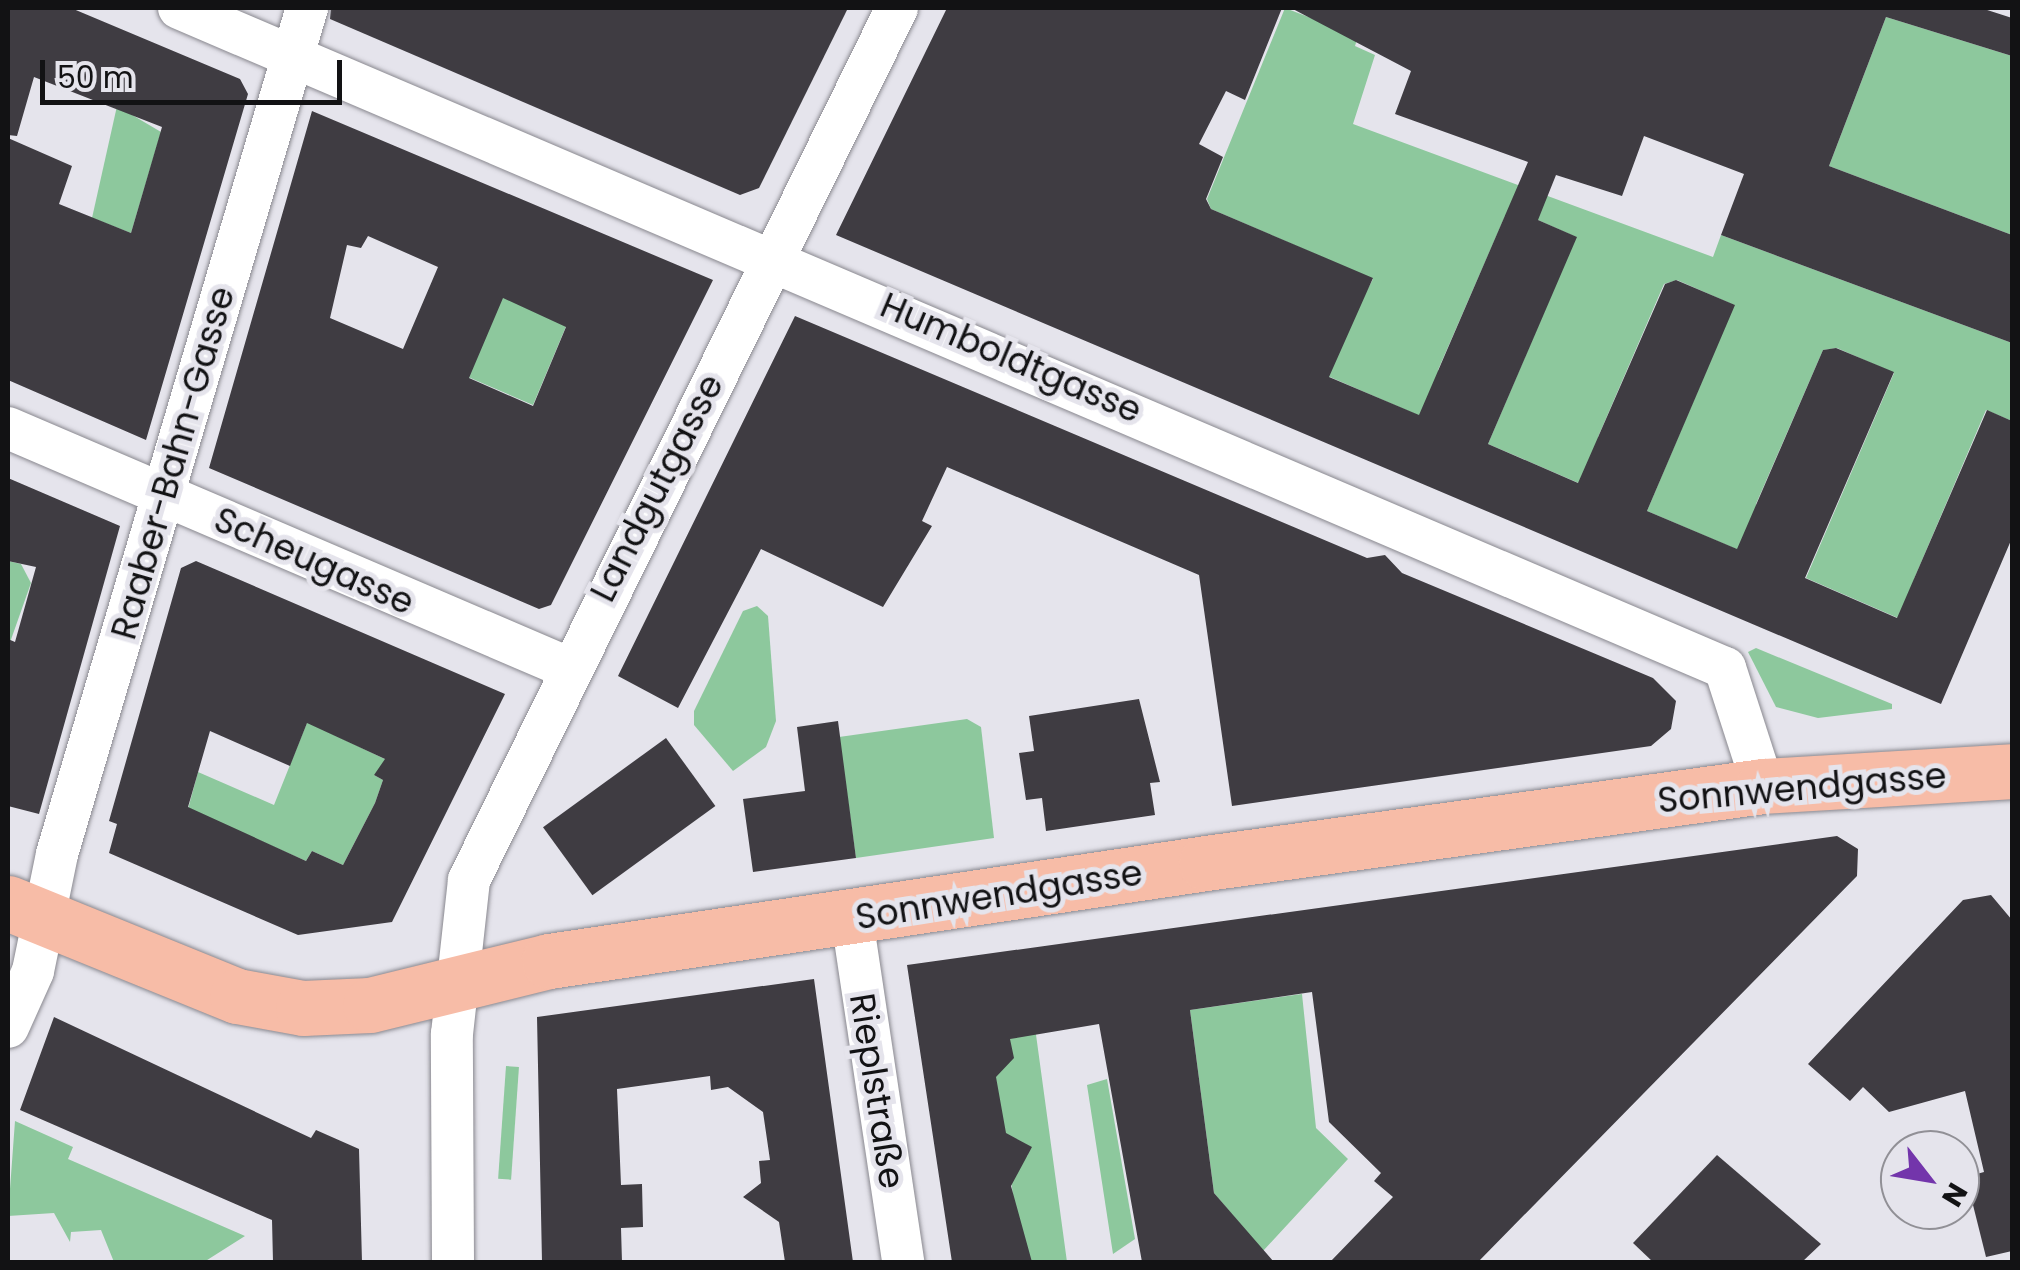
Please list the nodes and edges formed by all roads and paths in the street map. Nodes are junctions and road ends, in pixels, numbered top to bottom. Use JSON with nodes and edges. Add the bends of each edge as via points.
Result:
{"nodes":[{"id":1,"x":179,"y":8,"type":"edge"},
{"id":2,"x":307,"y":8,"type":"edge"},
{"id":3,"x":897,"y":8,"type":"edge"},
{"id":4,"x":293,"y":56,"type":"junction"},
{"id":5,"x":774,"y":258,"type":"junction"},
{"id":6,"x":8,"y":428,"type":"edge"},
{"id":7,"x":164,"y":495,"type":"junction"},
{"id":8,"x":566,"y":667,"type":"junction"},
{"id":9,"x":2012,"y":771,"type":"edge"},
{"id":10,"x":1762,"y":786,"type":"junction"},
{"id":11,"x":26,"y":911,"type":"edge"},
{"id":12,"x":852,"y":919,"type":"junction"},
{"id":13,"x":455,"y":981,"type":"junction"},
{"id":14,"x":8,"y":1027,"type":"edge"},
{"id":15,"x":453,"y":1262,"type":"edge"},
{"id":16,"x":903,"y":1262,"type":"edge"}],
"edges":[{"from":1,"to":4,"type":"street","name":"Humboldtgasse"},
{"from":2,"to":4,"type":"street","name":"Raaber-Bahn-Gasse"},
{"from":3,"to":5,"type":"street","name":"Landgutgasse"},
{"from":4,"to":5,"type":"street","name":"Humboldtgasse"},
{"from":4,"to":7,"type":"street","name":"Raaber-Bahn-Gasse"},
{"from":5,"to":8,"type":"street","name":"Landgutgasse"},
{"from":5,"to":10,"type":"street","name":"Humboldtgasse","via":[[1725,668]]},
{"from":6,"to":7,"type":"street","name":"Scheugasse"},
{"from":7,"to":8,"type":"street","name":"Scheugasse"},
{"from":7,"to":11,"type":"street","name":"Raaber-Bahn-Gasse"},
{"from":8,"to":13,"type":"street","name":"Landgutgasse","via":[[468,880]]},
{"from":9,"to":10,"type":"main road","name":"Sonnwendgasse"},
{"from":10,"to":12,"type":"main road","name":"Sonnwendgasse"},
{"from":11,"to":13,"type":"main road","name":"Sonnwendgasse","via":[[265,1003],[370,1005]]},
{"from":11,"to":14,"type":"street","name":"Raaber-Bahn-Gasse"},
{"from":12,"to":13,"type":"main road","name":"Sonnwendgasse"},
{"from":12,"to":16,"type":"street","name":"Rieplstraße"},
{"from":13,"to":15,"type":"street","name":"Landgutgasse"}]}
